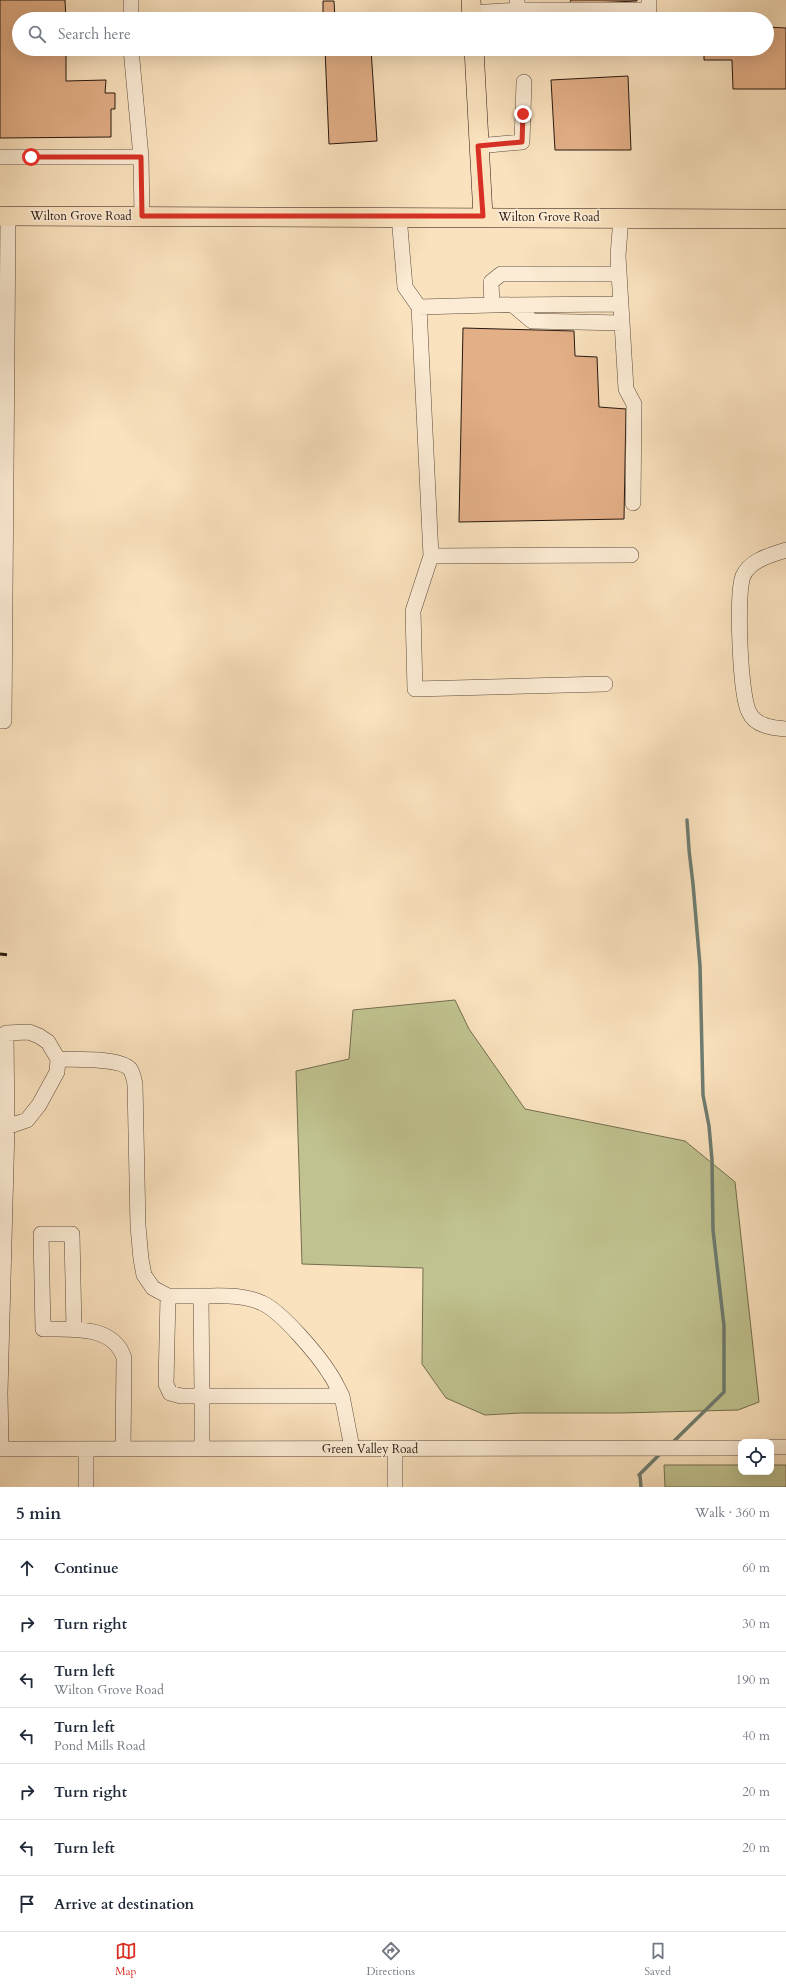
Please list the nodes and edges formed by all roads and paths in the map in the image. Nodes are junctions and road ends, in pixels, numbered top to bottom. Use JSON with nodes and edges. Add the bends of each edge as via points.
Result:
{"nodes":[{"id":1,"x":132,"y":0,"type":"edge"},
{"id":2,"x":649,"y":0,"type":"edge"},
{"id":3,"x":518,"y":5,"type":"edge"},
{"id":4,"x":472,"y":11,"type":"edge"},
{"id":5,"x":131,"y":12,"type":"edge"},
{"id":6,"x":132,"y":56,"type":"edge"},
{"id":7,"x":474,"y":56,"type":"edge"},
{"id":8,"x":524,"y":82,"type":"dead end"},
{"id":9,"x":478,"y":146,"type":"junction"},
{"id":10,"x":0,"y":157,"type":"edge"},
{"id":11,"x":141,"y":157,"type":"junction"},
{"id":12,"x":4,"y":216,"type":"edge"},
{"id":13,"x":142,"y":216,"type":"junction"},
{"id":14,"x":399,"y":216,"type":"junction"},
{"id":15,"x":483,"y":216,"type":"junction"},
{"id":16,"x":621,"y":217,"type":"junction"},
{"id":17,"x":786,"y":218,"type":"edge"},
{"id":18,"x":619,"y":274,"type":"junction"},
{"id":19,"x":4,"y":304,"type":"edge"},
{"id":20,"x":621,"y":304,"type":"junction"},
{"id":21,"x":492,"y":305,"type":"junction"},
{"id":22,"x":513,"y":305,"type":"junction"},
{"id":23,"x":419,"y":307,"type":"junction"},
{"id":24,"x":622,"y":323,"type":"junction"},
{"id":25,"x":3,"y":346,"type":"edge"},
{"id":26,"x":3,"y":379,"type":"edge"},
{"id":27,"x":634,"y":503,"type":"dead end"},
{"id":28,"x":786,"y":550,"type":"edge"},
{"id":29,"x":431,"y":556,"type":"junction"},
{"id":30,"x":631,"y":556,"type":"dead end"},
{"id":31,"x":605,"y":684,"type":"dead end"},
{"id":32,"x":0,"y":721,"type":"edge"},
{"id":33,"x":786,"y":729,"type":"edge"},
{"id":34,"x":3,"y":1028,"type":"edge"},
{"id":35,"x":58,"y":1059,"type":"junction"},
{"id":36,"x":7,"y":1127,"type":"junction"},
{"id":37,"x":168,"y":1296,"type":"junction"},
{"id":38,"x":201,"y":1296,"type":"junction"},
{"id":39,"x":74,"y":1329,"type":"junction"},
{"id":40,"x":0,"y":1393,"type":"edge"},
{"id":41,"x":202,"y":1396,"type":"junction"},
{"id":42,"x":342,"y":1396,"type":"junction"},
{"id":43,"x":0,"y":1426,"type":"edge"},
{"id":44,"x":774,"y":1447,"type":"edge"},
{"id":45,"x":786,"y":1447,"type":"edge"},
{"id":46,"x":352,"y":1448,"type":"junction"},
{"id":47,"x":738,"y":1448,"type":"edge"},
{"id":48,"x":1,"y":1449,"type":"edge"},
{"id":49,"x":86,"y":1449,"type":"junction"},
{"id":50,"x":123,"y":1449,"type":"junction"},
{"id":51,"x":202,"y":1449,"type":"junction"},
{"id":52,"x":396,"y":1449,"type":"junction"},
{"id":53,"x":86,"y":1487,"type":"edge"},
{"id":54,"x":395,"y":1487,"type":"edge"}],
"edges":[{"from":1,"to":5,"type":"street"},
{"from":2,"to":3,"type":"street","via":[[649,10]]},
{"from":3,"to":4,"type":"street"},
{"from":6,"to":11,"type":"street"},
{"from":7,"to":9,"type":"main road"},
{"from":8,"to":9,"type":"street","via":[[522,142]]},
{"from":9,"to":15,"type":"main road"},
{"from":10,"to":11,"type":"street"},
{"from":11,"to":13,"type":"street"},
{"from":12,"to":13,"type":"main road","name":"Wilton Grove Road"},
{"from":12,"to":19,"type":"street"},
{"from":13,"to":14,"type":"main road","name":"Wilton Grove Road"},
{"from":14,"to":15,"type":"main road","name":"Wilton Grove Road"},
{"from":14,"to":23,"type":"street","via":[[405,287]]},
{"from":15,"to":16,"type":"main road","name":"Wilton Grove Road"},
{"from":16,"to":17,"type":"main road","name":"Wilton Grove Road"},
{"from":16,"to":18,"type":"street"},
{"from":18,"to":20,"type":"street"},
{"from":18,"to":21,"type":"street","via":[[501,274],[491,282]]},
{"from":19,"to":25,"type":"street"},
{"from":20,"to":22,"type":"street"},
{"from":20,"to":24,"type":"street"},
{"from":21,"to":22,"type":"street"},
{"from":21,"to":23,"type":"street"},
{"from":22,"to":24,"type":"street","via":[[532,321]]},
{"from":23,"to":29,"type":"street"},
{"from":24,"to":27,"type":"street","via":[[626,389],[634,404]]},
{"from":25,"to":26,"type":"street"},
{"from":26,"to":32,"type":"street","via":[[4,721]]},
{"from":28,"to":33,"type":"street","via":[[754,562],[744,576],[738,602],[744,690],[749,713],[758,722]]},
{"from":29,"to":30,"type":"street"},
{"from":29,"to":31,"type":"street","via":[[413,611],[414,689]]},
{"from":34,"to":35,"type":"street","via":[[39,1036],[48,1042]]},
{"from":34,"to":36,"type":"street"},
{"from":35,"to":36,"type":"street","via":[[57,1072],[40,1105],[27,1120]]},
{"from":35,"to":37,"type":"street","via":[[120,1063],[130,1070],[136,1097],[141,1259],[144,1275],[153,1288]]},
{"from":36,"to":40,"type":"street"},
{"from":37,"to":38,"type":"street"},
{"from":37,"to":41,"type":"street","via":[[166,1384],[170,1393]]},
{"from":38,"to":41,"type":"street"},
{"from":38,"to":42,"type":"street","via":[[242,1296],[263,1303],[284,1320],[311,1349],[330,1374]]},
{"from":39,"to":39,"type":"street","via":[[43,1329],[42,1234],[72,1234]]},
{"from":39,"to":50,"type":"street","via":[[106,1337],[115,1342],[121,1350],[124,1358]]},
{"from":40,"to":43,"type":"street"},
{"from":41,"to":42,"type":"street"},
{"from":41,"to":51,"type":"street"},
{"from":42,"to":46,"type":"street"},
{"from":43,"to":48,"type":"street"},
{"from":44,"to":45,"type":"street"},
{"from":46,"to":51,"type":"street","name":"Green Valley Road"},
{"from":46,"to":52,"type":"street","name":"Green Valley Road"},
{"from":47,"to":52,"type":"street","name":"Green Valley Road"},
{"from":48,"to":49,"type":"street","name":"Green Valley Road"},
{"from":49,"to":50,"type":"street","name":"Green Valley Road"},
{"from":49,"to":53,"type":"street"},
{"from":50,"to":51,"type":"street","name":"Green Valley Road"},
{"from":52,"to":54,"type":"street"}]}
